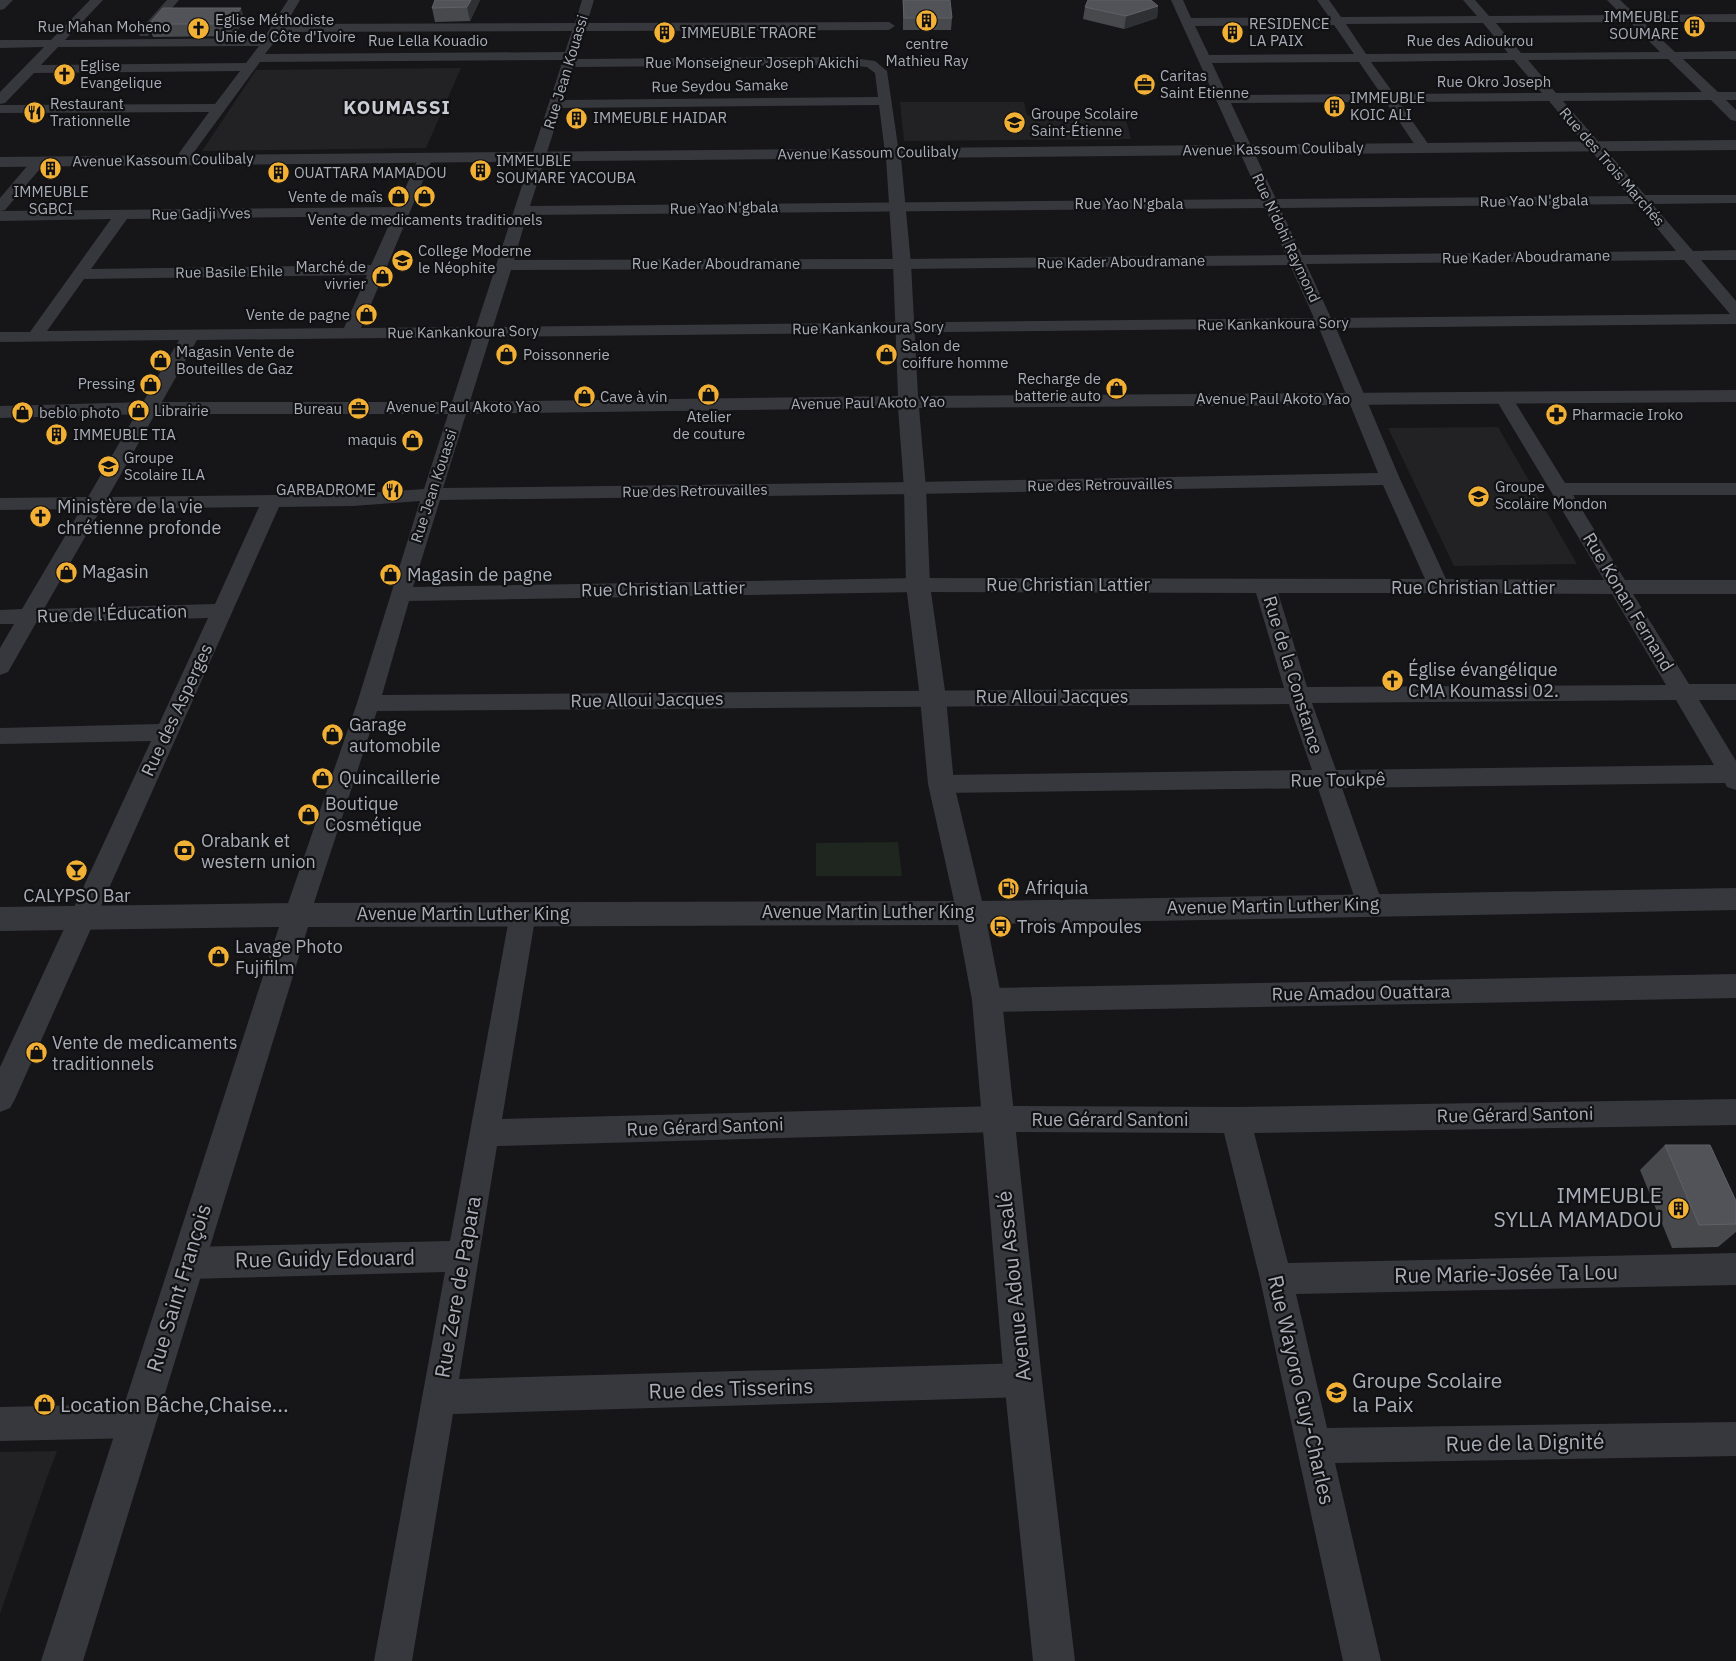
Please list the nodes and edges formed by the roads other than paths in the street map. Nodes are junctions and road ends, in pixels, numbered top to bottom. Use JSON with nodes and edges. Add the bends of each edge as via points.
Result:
{"nodes":[{"id":1,"x":7,"y":0,"type":"edge"},
{"id":2,"x":97,"y":0,"type":"edge"},
{"id":3,"x":173,"y":0,"type":"edge"},
{"id":4,"x":294,"y":0,"type":"edge"},
{"id":5,"x":588,"y":0,"type":"edge"},
{"id":6,"x":1177,"y":0,"type":"edge"},
{"id":7,"x":1323,"y":0,"type":"edge"},
{"id":8,"x":1469,"y":0,"type":"edge"},
{"id":9,"x":1613,"y":0,"type":"edge"},
{"id":10,"x":0,"y":6,"type":"edge"},
{"id":11,"x":1736,"y":18,"type":"edge"},
{"id":12,"x":1633,"y":19,"type":"junction"},
{"id":13,"x":1486,"y":20,"type":"junction"},
{"id":14,"x":1338,"y":21,"type":"junction"},
{"id":15,"x":1187,"y":22,"type":"junction"},
{"id":16,"x":580,"y":25,"type":"junction"},
{"id":17,"x":890,"y":26,"type":"dead end"},
{"id":18,"x":278,"y":28,"type":"junction"},
{"id":19,"x":268,"y":42,"type":"junction"},
{"id":20,"x":136,"y":43,"type":"junction"},
{"id":21,"x":0,"y":44,"type":"edge"},
{"id":22,"x":55,"y":44,"type":"junction"},
{"id":23,"x":1736,"y":55,"type":"edge"},
{"id":24,"x":1671,"y":56,"type":"junction"},
{"id":25,"x":1518,"y":57,"type":"junction"},
{"id":26,"x":1362,"y":58,"type":"junction"},
{"id":27,"x":1204,"y":59,"type":"junction"},
{"id":28,"x":570,"y":60,"type":"junction"},
{"id":29,"x":253,"y":63,"type":"junction"},
{"id":30,"x":30,"y":69,"type":"junction"},
{"id":31,"x":1714,"y":96,"type":"junction"},
{"id":32,"x":1736,"y":96,"type":"edge"},
{"id":33,"x":1553,"y":98,"type":"junction"},
{"id":34,"x":1222,"y":99,"type":"junction"},
{"id":35,"x":1390,"y":99,"type":"junction"},
{"id":36,"x":0,"y":100,"type":"edge"},
{"id":37,"x":886,"y":101,"type":"junction"},
{"id":38,"x":556,"y":104,"type":"junction"},
{"id":39,"x":219,"y":108,"type":"junction"},
{"id":40,"x":0,"y":109,"type":"edge"},
{"id":41,"x":1736,"y":118,"type":"edge"},
{"id":42,"x":1736,"y":144,"type":"edge"},
{"id":43,"x":1594,"y":146,"type":"junction"},
{"id":44,"x":1424,"y":148,"type":"junction"},
{"id":45,"x":1245,"y":149,"type":"junction"},
{"id":46,"x":892,"y":153,"type":"junction"},
{"id":47,"x":539,"y":156,"type":"junction"},
{"id":48,"x":426,"y":158,"type":"junction"},
{"id":49,"x":181,"y":160,"type":"junction"},
{"id":50,"x":39,"y":161,"type":"junction"},
{"id":51,"x":0,"y":162,"type":"edge"},
{"id":52,"x":1736,"y":199,"type":"edge"},
{"id":53,"x":1642,"y":200,"type":"junction"},
{"id":54,"x":1270,"y":204,"type":"junction"},
{"id":55,"x":897,"y":206,"type":"junction"},
{"id":56,"x":0,"y":207,"type":"edge"},
{"id":57,"x":403,"y":211,"type":"junction"},
{"id":58,"x":523,"y":211,"type":"junction"},
{"id":59,"x":122,"y":214,"type":"junction"},
{"id":60,"x":0,"y":216,"type":"edge"},
{"id":61,"x":1736,"y":255,"type":"edge"},
{"id":62,"x":1687,"y":256,"type":"junction"},
{"id":63,"x":1296,"y":260,"type":"junction"},
{"id":64,"x":902,"y":264,"type":"junction"},
{"id":65,"x":506,"y":265,"type":"junction"},
{"id":66,"x":378,"y":270,"type":"junction"},
{"id":67,"x":80,"y":274,"type":"junction"},
{"id":68,"x":1736,"y":311,"type":"edge"},
{"id":69,"x":1736,"y":319,"type":"edge"},
{"id":70,"x":1325,"y":323,"type":"junction"},
{"id":71,"x":904,"y":328,"type":"junction"},
{"id":72,"x":484,"y":332,"type":"junction"},
{"id":73,"x":350,"y":333,"type":"junction"},
{"id":74,"x":191,"y":335,"type":"junction"},
{"id":75,"x":35,"y":336,"type":"junction"},
{"id":76,"x":0,"y":337,"type":"edge"},
{"id":77,"x":1736,"y":396,"type":"edge"},
{"id":78,"x":1356,"y":398,"type":"junction"},
{"id":79,"x":1504,"y":398,"type":"junction"},
{"id":80,"x":908,"y":402,"type":"junction"},
{"id":81,"x":147,"y":408,"type":"junction"},
{"id":82,"x":459,"y":408,"type":"junction"},
{"id":83,"x":0,"y":412,"type":"edge"},
{"id":84,"x":1390,"y":479,"type":"junction"},
{"id":85,"x":915,"y":488,"type":"junction"},
{"id":86,"x":1560,"y":489,"type":"junction"},
{"id":87,"x":1736,"y":489,"type":"edge"},
{"id":88,"x":432,"y":494,"type":"junction"},
{"id":89,"x":272,"y":500,"type":"junction"},
{"id":90,"x":96,"y":503,"type":"junction"},
{"id":91,"x":0,"y":504,"type":"edge"},
{"id":92,"x":918,"y":585,"type":"junction"},
{"id":93,"x":1265,"y":586,"type":"junction"},
{"id":94,"x":1438,"y":588,"type":"junction"},
{"id":95,"x":1618,"y":588,"type":"junction"},
{"id":96,"x":1736,"y":588,"type":"edge"},
{"id":97,"x":400,"y":594,"type":"junction"},
{"id":98,"x":223,"y":611,"type":"junction"},
{"id":99,"x":29,"y":616,"type":"junction"},
{"id":100,"x":0,"y":617,"type":"edge"},
{"id":101,"x":0,"y":667,"type":"edge"},
{"id":102,"x":1736,"y":692,"type":"edge"},
{"id":103,"x":1683,"y":693,"type":"junction"},
{"id":104,"x":1298,"y":696,"type":"junction"},
{"id":105,"x":933,"y":698,"type":"junction"},
{"id":106,"x":368,"y":703,"type":"junction"},
{"id":107,"x":167,"y":732,"type":"junction"},
{"id":108,"x":0,"y":736,"type":"edge"},
{"id":109,"x":1735,"y":776,"type":"edge"},
{"id":110,"x":1326,"y":780,"type":"junction"},
{"id":111,"x":941,"y":784,"type":"junction"},
{"id":112,"x":1736,"y":899,"type":"edge"},
{"id":113,"x":1370,"y":905,"type":"junction"},
{"id":114,"x":970,"y":912,"type":"junction"},
{"id":115,"x":296,"y":914,"type":"junction"},
{"id":116,"x":523,"y":914,"type":"junction"},
{"id":117,"x":80,"y":918,"type":"junction"},
{"id":118,"x":0,"y":919,"type":"edge"},
{"id":119,"x":1736,"y":986,"type":"edge"},
{"id":120,"x":987,"y":1000,"type":"junction"},
{"id":121,"x":0,"y":1099,"type":"edge"},
{"id":122,"x":1736,"y":1112,"type":"edge"},
{"id":123,"x":998,"y":1119,"type":"junction"},
{"id":124,"x":1236,"y":1120,"type":"junction"},
{"id":125,"x":485,"y":1133,"type":"junction"},
{"id":126,"x":463,"y":1256,"type":"junction"},
{"id":127,"x":187,"y":1263,"type":"junction"},
{"id":128,"x":1736,"y":1270,"type":"edge"},
{"id":129,"x":1276,"y":1280,"type":"junction"},
{"id":130,"x":1023,"y":1380,"type":"junction"},
{"id":131,"x":439,"y":1397,"type":"junction"},
{"id":132,"x":138,"y":1421,"type":"junction"},
{"id":133,"x":0,"y":1424,"type":"edge"},
{"id":134,"x":1736,"y":1439,"type":"edge"},
{"id":135,"x":1314,"y":1446,"type":"junction"},
{"id":136,"x":62,"y":1661,"type":"edge"},
{"id":137,"x":393,"y":1661,"type":"edge"},
{"id":138,"x":1054,"y":1661,"type":"edge"},
{"id":139,"x":1362,"y":1661,"type":"edge"}],
"edges":[{"from":1,"to":10,"type":"street"},
{"from":2,"to":22,"type":"street"},
{"from":3,"to":20,"type":"street"},
{"from":4,"to":18,"type":"street"},
{"from":5,"to":16,"type":"street","name":"Rue Jean Kouassi"},
{"from":6,"to":15,"type":"street","name":"Rue N'dohi Raymond"},
{"from":7,"to":14,"type":"street"},
{"from":8,"to":13,"type":"street","name":"Rue des Trois Marchés"},
{"from":9,"to":12,"type":"street"},
{"from":11,"to":12,"type":"street"},
{"from":12,"to":13,"type":"street"},
{"from":12,"to":24,"type":"street"},
{"from":13,"to":14,"type":"street"},
{"from":13,"to":25,"type":"street","name":"Rue des Trois Marchés"},
{"from":14,"to":15,"type":"street"},
{"from":14,"to":26,"type":"street"},
{"from":15,"to":27,"type":"street","name":"Rue N'dohi Raymond"},
{"from":16,"to":17,"type":"street"},
{"from":16,"to":18,"type":"street"},
{"from":16,"to":28,"type":"street","name":"Rue Jean Kouassi"},
{"from":18,"to":19,"type":"street"},
{"from":19,"to":20,"type":"street","name":"Rue Mahan Moheno"},
{"from":19,"to":29,"type":"street"},
{"from":20,"to":22,"type":"street","name":"Rue Mahan Moheno"},
{"from":21,"to":22,"type":"street","name":"Rue Mahan Moheno"},
{"from":22,"to":30,"type":"street"},
{"from":23,"to":24,"type":"street","name":"Rue des Adioukrou"},
{"from":24,"to":25,"type":"street","name":"Rue des Adioukrou"},
{"from":24,"to":31,"type":"street"},
{"from":25,"to":26,"type":"street","name":"Rue des Adioukrou"},
{"from":25,"to":33,"type":"street","name":"Rue des Trois Marchés"},
{"from":26,"to":27,"type":"street","name":"Rue des Adioukrou"},
{"from":26,"to":35,"type":"street"},
{"from":27,"to":34,"type":"street","name":"Rue N'dohi Raymond"},
{"from":28,"to":29,"type":"street","name":"Rue Lella Kouadio"},
{"from":28,"to":37,"type":"street","name":"Rue Monseigneur Joseph Akichi","via":[[845,61],[870,64],[881,71]]},
{"from":28,"to":38,"type":"street","name":"Rue Jean Kouassi"},
{"from":29,"to":30,"type":"street","name":"Rue Lella Kouadio"},
{"from":29,"to":39,"type":"street"},
{"from":30,"to":36,"type":"street"},
{"from":31,"to":32,"type":"street","name":"Rue Okro Joseph"},
{"from":31,"to":33,"type":"street","name":"Rue Okro Joseph"},
{"from":31,"to":41,"type":"street"},
{"from":33,"to":35,"type":"street","name":"Rue Okro Joseph"},
{"from":33,"to":43,"type":"street","name":"Rue des Trois Marchés"},
{"from":34,"to":35,"type":"street","name":"Rue Okro Joseph"},
{"from":34,"to":45,"type":"street","name":"Rue N'dohi Raymond"},
{"from":35,"to":44,"type":"street"},
{"from":37,"to":38,"type":"street","name":"Rue Seydou Samake"},
{"from":37,"to":46,"type":"street","name":"Rue Monseigneur Joseph Akichi"},
{"from":38,"to":47,"type":"street","name":"Rue Jean Kouassi"},
{"from":39,"to":40,"type":"street"},
{"from":39,"to":49,"type":"street"},
{"from":42,"to":43,"type":"street","name":"Avenue Kassoum Coulibaly"},
{"from":43,"to":44,"type":"street","name":"Avenue Kassoum Coulibaly"},
{"from":43,"to":53,"type":"street","name":"Rue des Trois Marchés"},
{"from":44,"to":45,"type":"street","name":"Avenue Kassoum Coulibaly"},
{"from":45,"to":46,"type":"street","name":"Avenue Kassoum Coulibaly"},
{"from":45,"to":54,"type":"street","name":"Rue N'dohi Raymond"},
{"from":46,"to":47,"type":"street","name":"Avenue Kassoum Coulibaly"},
{"from":46,"to":55,"type":"street","name":"Rue Monseigneur Joseph Akichi"},
{"from":47,"to":48,"type":"street","name":"Avenue Kassoum Coulibaly"},
{"from":47,"to":58,"type":"street","name":"Rue Jean Kouassi"},
{"from":48,"to":49,"type":"street","name":"Avenue Kassoum Coulibaly"},
{"from":48,"to":57,"type":"street"},
{"from":49,"to":50,"type":"street","name":"Avenue Kassoum Coulibaly"},
{"from":50,"to":51,"type":"street","name":"Avenue Kassoum Coulibaly"},
{"from":50,"to":56,"type":"street"},
{"from":52,"to":53,"type":"street","name":"Rue Yao N'gbala"},
{"from":53,"to":54,"type":"street","name":"Rue Yao N'gbala"},
{"from":53,"to":62,"type":"street","name":"Rue des Trois Marchés"},
{"from":54,"to":55,"type":"street","name":"Rue Yao N'gbala"},
{"from":54,"to":63,"type":"street","name":"Rue N'dohi Raymond"},
{"from":55,"to":58,"type":"street","name":"Rue Yao N'gbala"},
{"from":55,"to":64,"type":"street","name":"Rue Monseigneur Joseph Akichi"},
{"from":57,"to":59,"type":"street","name":"Rue Gadji Yves"},
{"from":57,"to":66,"type":"street"},
{"from":58,"to":65,"type":"street","name":"Rue Jean Kouassi"},
{"from":59,"to":60,"type":"street","name":"Rue Gadji Yves"},
{"from":59,"to":67,"type":"street"},
{"from":61,"to":62,"type":"street","name":"Rue Kader Aboudramane"},
{"from":62,"to":63,"type":"street","name":"Rue Kader Aboudramane"},
{"from":62,"to":68,"type":"street","name":"Rue des Trois Marchés"},
{"from":63,"to":64,"type":"street","name":"Rue Kader Aboudramane"},
{"from":63,"to":70,"type":"street","name":"Rue N'dohi Raymond"},
{"from":64,"to":65,"type":"street","name":"Rue Kader Aboudramane"},
{"from":64,"to":71,"type":"street","name":"Rue Monseigneur Joseph Akichi"},
{"from":65,"to":72,"type":"street","name":"Rue Jean Kouassi"},
{"from":66,"to":67,"type":"street","name":"Rue Basile Ehile"},
{"from":66,"to":73,"type":"street"},
{"from":67,"to":75,"type":"street"},
{"from":69,"to":70,"type":"street","name":"Rue Kankankoura Sory"},
{"from":70,"to":71,"type":"street","name":"Rue Kankankoura Sory"},
{"from":70,"to":78,"type":"street","name":"Rue N'dohi Raymond"},
{"from":71,"to":72,"type":"street","name":"Rue Kankankoura Sory"},
{"from":71,"to":80,"type":"street","name":"Rue Monseigneur Joseph Akichi"},
{"from":72,"to":73,"type":"street","name":"Rue Kankankoura Sory"},
{"from":72,"to":82,"type":"street","name":"Rue Jean Kouassi"},
{"from":73,"to":74,"type":"street","name":"Rue Kankankoura Sory"},
{"from":74,"to":75,"type":"street","name":"Rue Kankankoura Sory"},
{"from":74,"to":81,"type":"street"},
{"from":75,"to":76,"type":"street","name":"Rue Kankankoura Sory"},
{"from":77,"to":79,"type":"street","name":"Avenue Paul Akoto Yao"},
{"from":78,"to":79,"type":"street","name":"Avenue Paul Akoto Yao"},
{"from":78,"to":80,"type":"street","name":"Avenue Paul Akoto Yao"},
{"from":78,"to":84,"type":"street","name":"Rue N'dohi Raymond"},
{"from":79,"to":86,"type":"street","name":"Rue Konan Fernand"},
{"from":80,"to":82,"type":"street","name":"Avenue Paul Akoto Yao"},
{"from":80,"to":85,"type":"street","name":"Rue Monseigneur Joseph Akichi"},
{"from":81,"to":82,"type":"street","name":"Avenue Paul Akoto Yao"},
{"from":81,"to":83,"type":"street","name":"Avenue Paul Akoto Yao"},
{"from":81,"to":90,"type":"street"},
{"from":82,"to":88,"type":"street","name":"Rue Jean Kouassi"},
{"from":84,"to":85,"type":"street","name":"Rue des Retrouvailles"},
{"from":84,"to":94,"type":"street","name":"Rue N'dohi Raymond"},
{"from":85,"to":88,"type":"street","name":"Rue des Retrouvailles"},
{"from":85,"to":92,"type":"street","name":"Rue Monseigneur Joseph Akichi"},
{"from":86,"to":87,"type":"street"},
{"from":86,"to":95,"type":"street","name":"Rue Konan Fernand"},
{"from":88,"to":89,"type":"street","name":"Rue des Retrouvailles","via":[[353,500]]},
{"from":88,"to":97,"type":"street","name":"Rue Jean Kouassi"},
{"from":89,"to":90,"type":"street","name":"Rue des Retrouvailles"},
{"from":89,"to":98,"type":"street","name":"Rue des Asperges"},
{"from":90,"to":91,"type":"street","name":"Rue des Retrouvailles"},
{"from":90,"to":99,"type":"street"},
{"from":92,"to":93,"type":"street","name":"Rue Christian Lattier"},
{"from":92,"to":97,"type":"street","name":"Rue Christian Lattier"},
{"from":92,"to":105,"type":"street","name":"Rue Monseigneur Joseph Akichi"},
{"from":93,"to":94,"type":"street","name":"Rue Christian Lattier"},
{"from":93,"to":104,"type":"street","name":"Rue de la Constance"},
{"from":94,"to":95,"type":"street","name":"Rue Christian Lattier"},
{"from":95,"to":96,"type":"street","name":"Rue Christian Lattier"},
{"from":95,"to":103,"type":"street","name":"Rue Konan Fernand"},
{"from":97,"to":106,"type":"street","name":"Rue Jean Kouassi"},
{"from":98,"to":99,"type":"street","name":"Rue de l'Éducation"},
{"from":98,"to":107,"type":"street","name":"Rue des Asperges"},
{"from":99,"to":100,"type":"street","name":"Rue de l'Éducation"},
{"from":99,"to":101,"type":"street"},
{"from":102,"to":103,"type":"street","name":"Rue Alloui Jacques"},
{"from":103,"to":104,"type":"street","name":"Rue Alloui Jacques"},
{"from":103,"to":109,"type":"street","name":"Rue Konan Fernand"},
{"from":104,"to":105,"type":"street","name":"Rue Alloui Jacques"},
{"from":104,"to":110,"type":"street","name":"Rue de la Constance"},
{"from":105,"to":106,"type":"street","name":"Rue Alloui Jacques"},
{"from":105,"to":111,"type":"street","name":"Rue Monseigneur Joseph Akichi"},
{"from":106,"to":115,"type":"street","name":"Rue Jean Kouassi"},
{"from":107,"to":108,"type":"street"},
{"from":107,"to":117,"type":"street","name":"Rue des Asperges"},
{"from":109,"to":110,"type":"street","name":"Rue Toukpê"},
{"from":110,"to":111,"type":"street","name":"Rue Toukpê"},
{"from":110,"to":113,"type":"street","name":"Rue de la Constance"},
{"from":111,"to":114,"type":"street","name":"Rue Monseigneur Joseph Akichi"},
{"from":112,"to":113,"type":"street","name":"Avenue Martin Luther King"},
{"from":113,"to":114,"type":"street","name":"Avenue Martin Luther King"},
{"from":114,"to":116,"type":"street","name":"Avenue Martin Luther King"},
{"from":114,"to":120,"type":"street","name":"Avenue Adou Assalé"},
{"from":115,"to":116,"type":"street","name":"Avenue Martin Luther King"},
{"from":115,"to":117,"type":"street","name":"Avenue Martin Luther King"},
{"from":115,"to":127,"type":"street","name":"Rue Saint François"},
{"from":116,"to":125,"type":"street","name":"Rue Zere de Papara"},
{"from":117,"to":118,"type":"street","name":"Avenue Martin Luther King"},
{"from":117,"to":121,"type":"street","name":"Rue des Asperges"},
{"from":119,"to":120,"type":"street","name":"Rue Amadou Ouattara"},
{"from":120,"to":123,"type":"street","name":"Avenue Adou Assalé"},
{"from":122,"to":124,"type":"street","name":"Rue Gérard Santoni"},
{"from":123,"to":124,"type":"street","name":"Rue Gérard Santoni"},
{"from":123,"to":125,"type":"street","name":"Rue Gérard Santoni"},
{"from":123,"to":130,"type":"street","name":"Avenue Adou Assalé"},
{"from":124,"to":129,"type":"street","name":"Rue Wayoro Guy-Charles"},
{"from":125,"to":126,"type":"street","name":"Rue Zere de Papara"},
{"from":126,"to":127,"type":"street","name":"Rue Guidy Edouard"},
{"from":126,"to":131,"type":"street","name":"Rue Zere de Papara"},
{"from":127,"to":132,"type":"street","name":"Rue Saint François"},
{"from":128,"to":129,"type":"street","name":"Rue Marie-Josée Ta Lou"},
{"from":129,"to":135,"type":"street","name":"Rue Wayoro Guy-Charles"},
{"from":130,"to":131,"type":"street","name":"Rue des Tisserins"},
{"from":130,"to":138,"type":"street","name":"Avenue Adou Assalé"},
{"from":131,"to":137,"type":"street","name":"Rue Zere de Papara"},
{"from":132,"to":133,"type":"street"},
{"from":132,"to":136,"type":"street","name":"Rue Saint François"},
{"from":134,"to":135,"type":"street","name":"Rue de la Dignité"},
{"from":135,"to":139,"type":"street","name":"Rue Wayoro Guy-Charles"}]}
